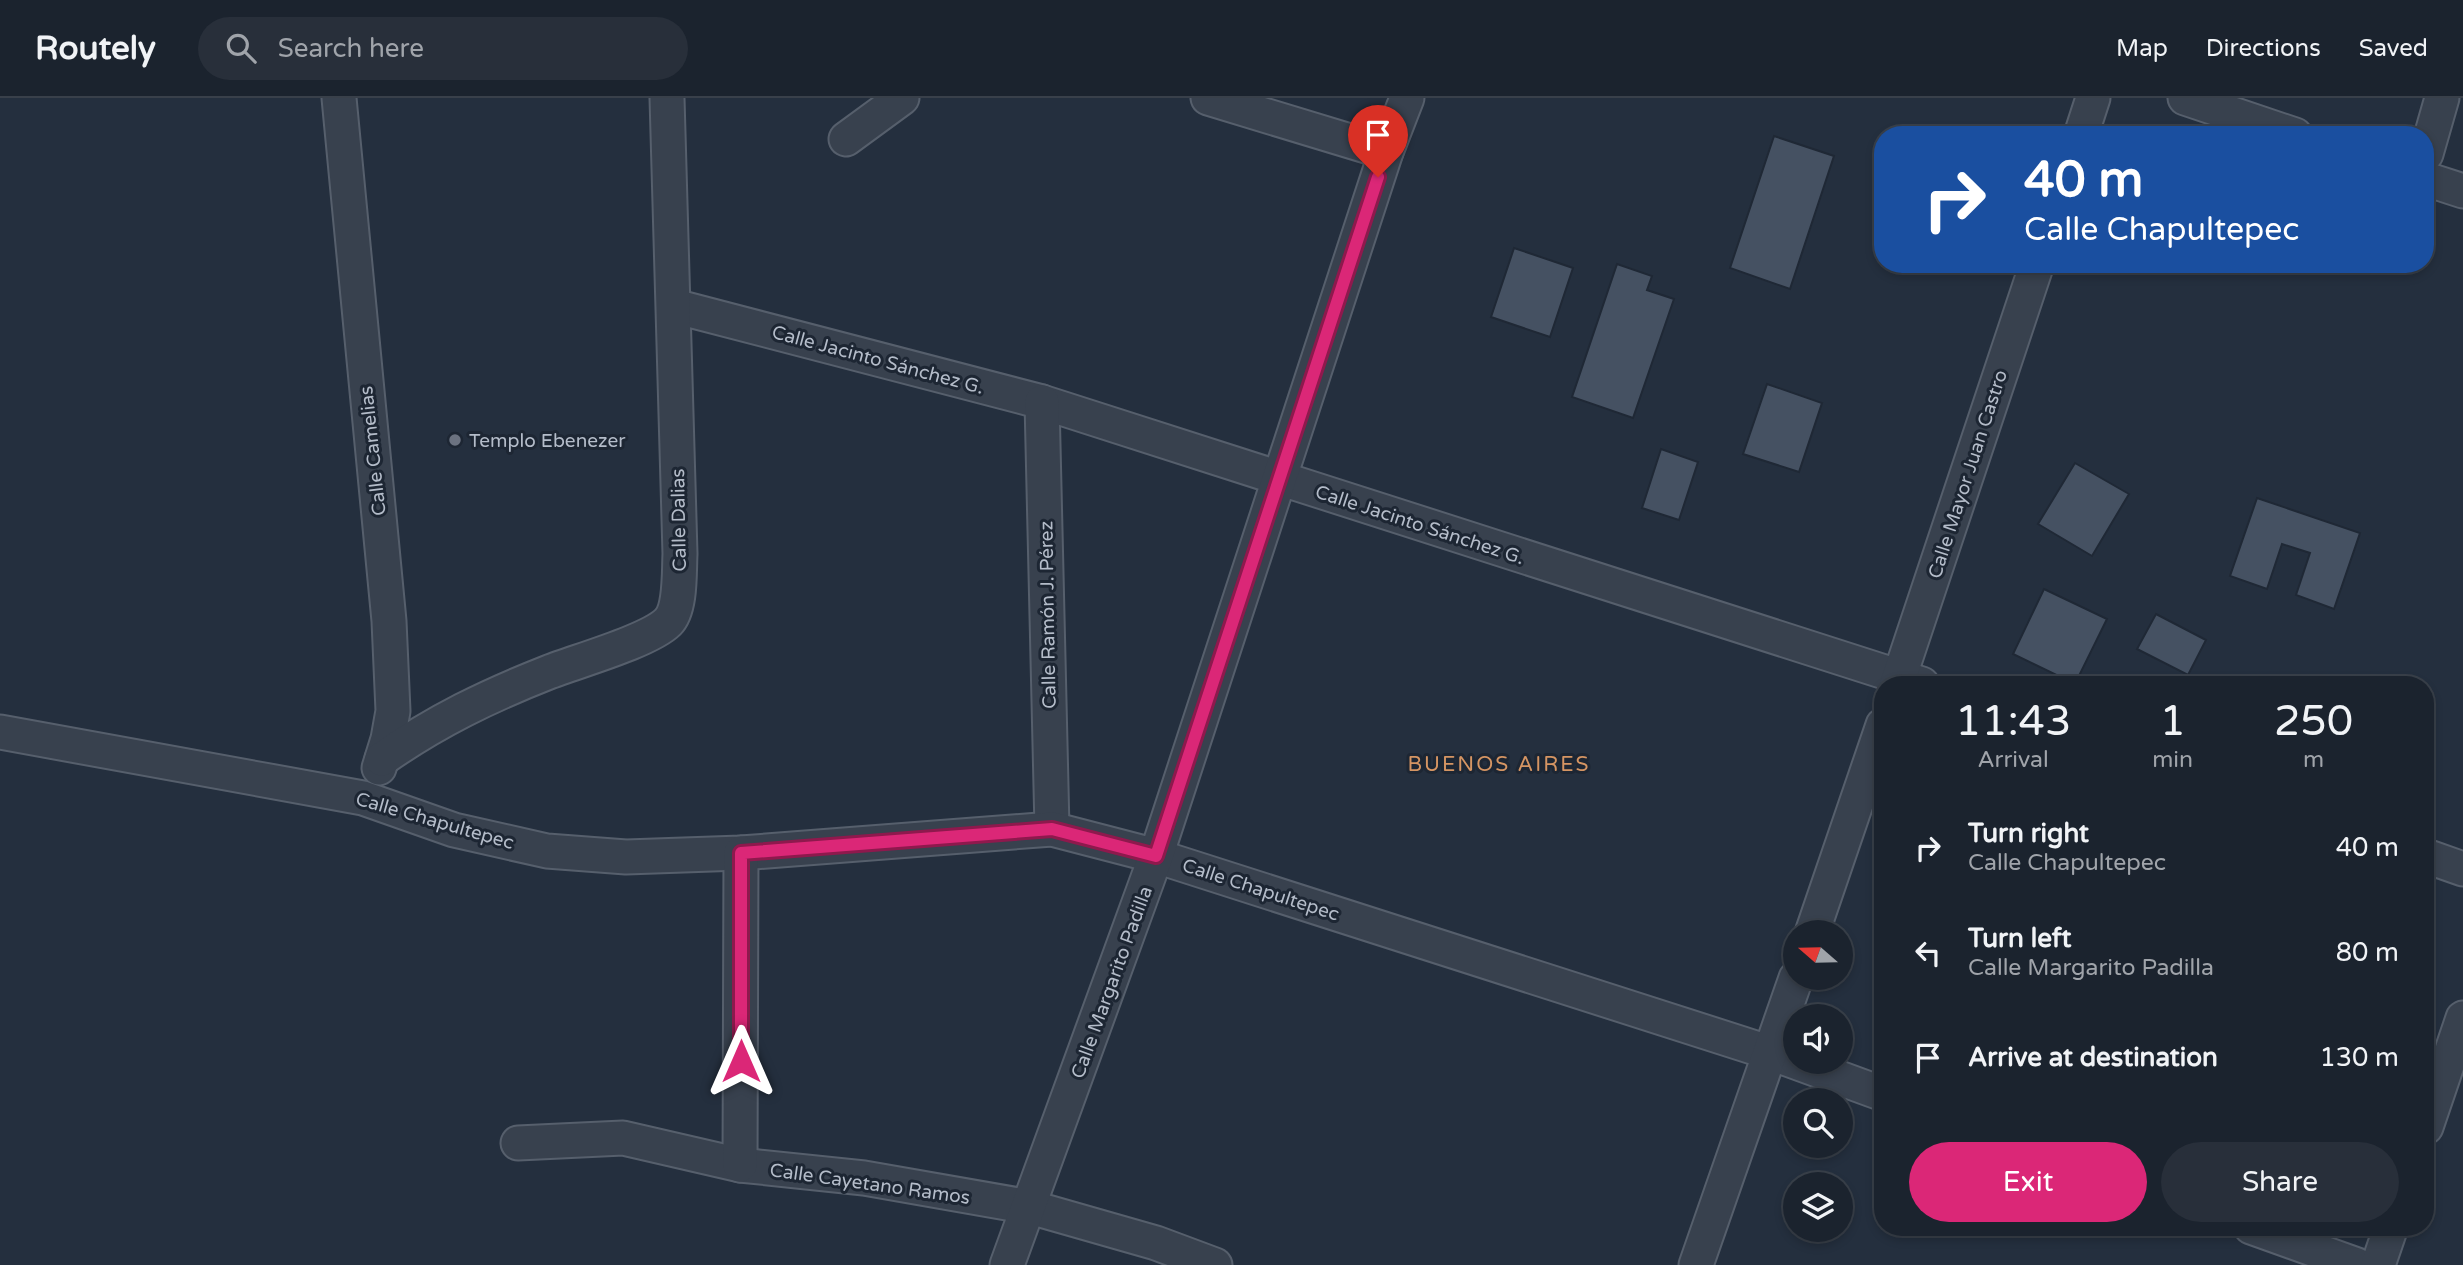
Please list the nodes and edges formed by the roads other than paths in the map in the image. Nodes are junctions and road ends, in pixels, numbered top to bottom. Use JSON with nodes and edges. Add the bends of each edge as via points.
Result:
{"nodes":[{"id":1,"x":339,"y":98,"type":"edge"},
{"id":2,"x":667,"y":98,"type":"edge"},
{"id":3,"x":902,"y":98,"type":"edge"},
{"id":4,"x":1208,"y":98,"type":"edge"},
{"id":5,"x":1407,"y":98,"type":"edge"},
{"id":6,"x":2093,"y":98,"type":"edge"},
{"id":7,"x":2185,"y":98,"type":"edge"},
{"id":8,"x":2442,"y":98,"type":"edge"},
{"id":9,"x":2084,"y":126,"type":"edge"},
{"id":10,"x":2268,"y":126,"type":"edge"},
{"id":11,"x":2434,"y":126,"type":"edge"},
{"id":12,"x":846,"y":139,"type":"dead end"},
{"id":13,"x":1386,"y":152,"type":"junction"},
{"id":14,"x":2434,"y":182,"type":"edge"},
{"id":15,"x":2463,"y":191,"type":"edge"},
{"id":16,"x":2034,"y":273,"type":"edge"},
{"id":17,"x":674,"y":306,"type":"junction"},
{"id":18,"x":1042,"y":402,"type":"junction"},
{"id":19,"x":1280,"y":480,"type":"junction"},
{"id":20,"x":1887,"y":676,"type":"edge"},
{"id":21,"x":1908,"y":676,"type":"edge"},
{"id":22,"x":0,"y":732,"type":"edge"},
{"id":23,"x":1874,"y":751,"type":"edge"},
{"id":24,"x":382,"y":759,"type":"junction"},
{"id":25,"x":363,"y":798,"type":"junction"},
{"id":26,"x":1052,"y":829,"type":"junction"},
{"id":27,"x":741,"y":853,"type":"junction"},
{"id":28,"x":1156,"y":856,"type":"junction"},
{"id":29,"x":2434,"y":859,"type":"edge"},
{"id":30,"x":2463,"y":869,"type":"edge"},
{"id":31,"x":1816,"y":920,"type":"edge"},
{"id":32,"x":1792,"y":990,"type":"edge"},
{"id":33,"x":2463,"y":1018,"type":"edge"},
{"id":34,"x":1770,"y":1053,"type":"junction"},
{"id":35,"x":1874,"y":1091,"type":"edge"},
{"id":36,"x":2434,"y":1103,"type":"edge"},
{"id":37,"x":518,"y":1143,"type":"dead end"},
{"id":38,"x":740,"y":1165,"type":"junction"},
{"id":39,"x":1030,"y":1207,"type":"junction"},
{"id":40,"x":2276,"y":1236,"type":"edge"},
{"id":41,"x":2388,"y":1236,"type":"edge"},
{"id":42,"x":1007,"y":1265,"type":"edge"},
{"id":43,"x":1215,"y":1265,"type":"edge"},
{"id":44,"x":1696,"y":1265,"type":"edge"},
{"id":45,"x":2357,"y":1265,"type":"edge"},
{"id":46,"x":2378,"y":1265,"type":"edge"}],
"edges":[{"from":1,"to":24,"type":"street","name":"Calle Camelias","via":[[389,621],[393,711]]},
{"from":2,"to":17,"type":"street","name":"Calle Dalias"},
{"from":3,"to":12,"type":"street"},
{"from":4,"to":13,"type":"street"},
{"from":5,"to":13,"type":"street","name":"Calle Margarito Padilla"},
{"from":6,"to":9,"type":"street"},
{"from":7,"to":10,"type":"street"},
{"from":8,"to":11,"type":"street"},
{"from":13,"to":19,"type":"street","name":"Calle Margarito Padilla"},
{"from":14,"to":15,"type":"street"},
{"from":16,"to":21,"type":"street","name":"Calle Mayor Juan Castro"},
{"from":17,"to":18,"type":"street","name":"Calle Jacinto Sánchez G."},
{"from":17,"to":24,"type":"street","name":"Calle Dalias","via":[[680,554],[679,588],[670,620],[652,634],[460,710]]},
{"from":18,"to":19,"type":"street","name":"Calle Jacinto Sánchez G."},
{"from":18,"to":26,"type":"street","name":"Calle Ramón J. Pérez"},
{"from":19,"to":20,"type":"street","name":"Calle Jacinto Sánchez G."},
{"from":19,"to":28,"type":"street","name":"Calle Margarito Padilla"},
{"from":22,"to":25,"type":"street","name":"Calle Chapultepec"},
{"from":23,"to":31,"type":"street"},
{"from":24,"to":25,"type":"street","name":"Calle Camelias"},
{"from":25,"to":27,"type":"street","name":"Calle Chapultepec","via":[[454,830],[547,851],[626,857]]},
{"from":26,"to":27,"type":"street","name":"Calle Chapultepec"},
{"from":26,"to":28,"type":"street","name":"Calle Chapultepec"},
{"from":27,"to":38,"type":"street"},
{"from":28,"to":34,"type":"street","name":"Calle Chapultepec"},
{"from":28,"to":39,"type":"street","name":"Calle Margarito Padilla"},
{"from":29,"to":30,"type":"street"},
{"from":32,"to":34,"type":"street"},
{"from":33,"to":36,"type":"street"},
{"from":34,"to":35,"type":"street","name":"Calle Chapultepec"},
{"from":34,"to":44,"type":"street"},
{"from":37,"to":38,"type":"street","name":"Calle Cayetano Ramos","via":[[623,1138]]},
{"from":38,"to":39,"type":"street","name":"Calle Cayetano Ramos","via":[[864,1178]]},
{"from":39,"to":42,"type":"street","name":"Calle Margarito Padilla"},
{"from":39,"to":43,"type":"street","name":"Calle Cayetano Ramos"},
{"from":40,"to":45,"type":"street"},
{"from":41,"to":46,"type":"street"}]}
